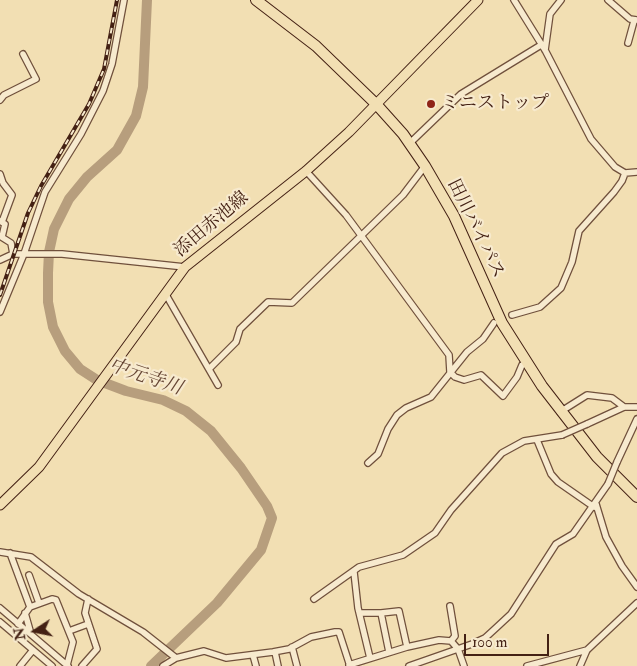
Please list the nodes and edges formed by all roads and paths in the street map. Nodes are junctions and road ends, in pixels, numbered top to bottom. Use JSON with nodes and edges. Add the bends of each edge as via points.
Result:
{"nodes":[{"id":1,"x":124,"y":0,"type":"edge"},
{"id":2,"x":256,"y":0,"type":"edge"},
{"id":3,"x":478,"y":0,"type":"edge"},
{"id":4,"x":514,"y":0,"type":"edge"},
{"id":5,"x":561,"y":0,"type":"edge"},
{"id":6,"x":608,"y":0,"type":"edge"},
{"id":7,"x":636,"y":20,"type":"edge"},
{"id":8,"x":628,"y":43,"type":"dead end"},
{"id":9,"x":543,"y":47,"type":"junction"},
{"id":10,"x":23,"y":54,"type":"dead end"},
{"id":11,"x":0,"y":100,"type":"edge"},
{"id":12,"x":377,"y":105,"type":"junction"},
{"id":13,"x":410,"y":143,"type":"junction"},
{"id":14,"x":425,"y":166,"type":"junction"},
{"id":15,"x":306,"y":171,"type":"junction"},
{"id":16,"x":637,"y":172,"type":"edge"},
{"id":17,"x":624,"y":173,"type":"junction"},
{"id":18,"x":0,"y":174,"type":"edge"},
{"id":19,"x":1,"y":221,"type":"edge"},
{"id":20,"x":1,"y":236,"type":"edge"},
{"id":21,"x":362,"y":236,"type":"junction"},
{"id":22,"x":13,"y":254,"type":"junction"},
{"id":23,"x":24,"y":254,"type":"junction"},
{"id":24,"x":0,"y":260,"type":"edge"},
{"id":25,"x":185,"y":267,"type":"junction"},
{"id":26,"x":165,"y":293,"type":"junction"},
{"id":27,"x":0,"y":312,"type":"edge"},
{"id":28,"x":512,"y":315,"type":"dead end"},
{"id":29,"x":494,"y":322,"type":"dead end"},
{"id":30,"x":527,"y":362,"type":"junction"},
{"id":31,"x":209,"y":369,"type":"junction"},
{"id":32,"x":450,"y":372,"type":"junction"},
{"id":33,"x":218,"y":385,"type":"dead end"},
{"id":34,"x":624,"y":407,"type":"junction"},
{"id":35,"x":637,"y":407,"type":"edge"},
{"id":36,"x":560,"y":412,"type":"junction"},
{"id":37,"x":637,"y":420,"type":"edge"},
{"id":38,"x":537,"y":440,"type":"junction"},
{"id":39,"x":368,"y":463,"type":"dead end"},
{"id":40,"x":637,"y":497,"type":"edge"},
{"id":41,"x":0,"y":505,"type":"edge"},
{"id":42,"x":595,"y":505,"type":"junction"},
{"id":43,"x":0,"y":552,"type":"edge"},
{"id":44,"x":10,"y":553,"type":"junction"},
{"id":45,"x":354,"y":572,"type":"junction"},
{"id":46,"x":30,"y":576,"type":"dead end"},
{"id":47,"x":637,"y":586,"type":"edge"},
{"id":48,"x":88,"y":599,"type":"junction"},
{"id":49,"x":314,"y":600,"type":"dead end"},
{"id":50,"x":39,"y":603,"type":"junction"},
{"id":51,"x":637,"y":603,"type":"edge"},
{"id":52,"x":450,"y":606,"type":"dead end"},
{"id":53,"x":30,"y":607,"type":"junction"},
{"id":54,"x":0,"y":608,"type":"edge"},
{"id":55,"x":360,"y":612,"type":"junction"},
{"id":56,"x":25,"y":613,"type":"junction"},
{"id":57,"x":381,"y":613,"type":"junction"},
{"id":58,"x":0,"y":622,"type":"edge"},
{"id":59,"x":18,"y":623,"type":"junction"},
{"id":60,"x":88,"y":624,"type":"junction"},
{"id":61,"x":11,"y":631,"type":"junction"},
{"id":62,"x":69,"y":631,"type":"junction"},
{"id":63,"x":31,"y":634,"type":"junction"},
{"id":64,"x":451,"y":641,"type":"junction"},
{"id":65,"x":292,"y":647,"type":"junction"},
{"id":66,"x":406,"y":647,"type":"junction"},
{"id":67,"x":33,"y":650,"type":"junction"},
{"id":68,"x":458,"y":650,"type":"junction"},
{"id":69,"x":587,"y":650,"type":"junction"},
{"id":70,"x":276,"y":652,"type":"junction"},
{"id":71,"x":389,"y":652,"type":"junction"},
{"id":72,"x":254,"y":655,"type":"junction"},
{"id":73,"x":174,"y":657,"type":"junction"},
{"id":74,"x":235,"y":658,"type":"junction"},
{"id":75,"x":370,"y":658,"type":"junction"},
{"id":76,"x":68,"y":665,"type":"edge"},
{"id":77,"x":350,"y":665,"type":"edge"},
{"id":78,"x":535,"y":665,"type":"edge"},
{"id":79,"x":20,"y":666,"type":"edge"},
{"id":80,"x":52,"y":666,"type":"edge"},
{"id":81,"x":82,"y":666,"type":"edge"},
{"id":82,"x":163,"y":666,"type":"edge"},
{"id":83,"x":237,"y":666,"type":"edge"},
{"id":84,"x":256,"y":666,"type":"edge"},
{"id":85,"x":278,"y":666,"type":"edge"},
{"id":86,"x":297,"y":666,"type":"edge"},
{"id":87,"x":409,"y":666,"type":"edge"},
{"id":88,"x":464,"y":666,"type":"edge"},
{"id":89,"x":527,"y":666,"type":"edge"},
{"id":90,"x":580,"y":666,"type":"edge"}],
"edges":[{"from":1,"to":23,"type":"street","via":[[104,90],[45,192]]},
{"from":2,"to":12,"type":"highway","name":"田川バイパス","via":[[316,46]]},
{"from":3,"to":12,"type":"main road","name":"添田赤池線"},
{"from":4,"to":9,"type":"street"},
{"from":5,"to":9,"type":"street","via":[[550,14]]},
{"from":6,"to":7,"type":"street"},
{"from":7,"to":8,"type":"street"},
{"from":9,"to":13,"type":"street","via":[[461,94]]},
{"from":9,"to":17,"type":"street","via":[[591,139]]},
{"from":10,"to":11,"type":"street","via":[[36,79]]},
{"from":12,"to":13,"type":"highway","name":"田川バイパス"},
{"from":12,"to":15,"type":"main road","name":"添田赤池線"},
{"from":13,"to":14,"type":"highway","name":"田川バイパス"},
{"from":14,"to":21,"type":"street","via":[[403,195]]},
{"from":14,"to":30,"type":"highway","name":"田川バイパス","via":[[454,216],[502,323]]},
{"from":15,"to":21,"type":"street"},
{"from":15,"to":25,"type":"main road","name":"添田赤池線"},
{"from":16,"to":17,"type":"street"},
{"from":17,"to":28,"type":"street","via":[[614,192],[579,232],[572,262],[561,288],[540,307]]},
{"from":18,"to":19,"type":"street","via":[[12,195]]},
{"from":19,"to":20,"type":"street","via":[[6,224]]},
{"from":20,"to":22,"type":"street","via":[[11,243]]},
{"from":21,"to":31,"type":"street","via":[[292,303],[268,302],[240,329],[236,342]]},
{"from":21,"to":32,"type":"street","via":[[449,356]]},
{"from":22,"to":23,"type":"street"},
{"from":22,"to":24,"type":"street"},
{"from":23,"to":25,"type":"street","via":[[62,254]]},
{"from":23,"to":27,"type":"street"},
{"from":25,"to":26,"type":"main road","name":"添田赤池線"},
{"from":26,"to":31,"type":"street"},
{"from":26,"to":41,"type":"main road","name":"添田赤池線","via":[[39,467]]},
{"from":29,"to":32,"type":"street"},
{"from":30,"to":32,"type":"street","via":[[503,396],[481,375],[464,380]]},
{"from":30,"to":36,"type":"highway","name":"田川バイパス"},
{"from":31,"to":33,"type":"street"},
{"from":32,"to":39,"type":"street","via":[[431,397],[406,408],[397,416],[378,454]]},
{"from":34,"to":35,"type":"street"},
{"from":34,"to":36,"type":"street","via":[[612,398],[587,395]]},
{"from":34,"to":38,"type":"street","bridge":true,"via":[[562,434]]},
{"from":36,"to":40,"type":"highway","name":"田川バイパス","via":[[597,457]]},
{"from":37,"to":42,"type":"street","bridge":true},
{"from":38,"to":42,"type":"street","via":[[554,478]]},
{"from":38,"to":45,"type":"street","via":[[524,441],[502,453],[451,510],[435,533],[403,555],[359,567]]},
{"from":42,"to":47,"type":"street","via":[[606,537]]},
{"from":42,"to":68,"type":"street","via":[[573,534],[556,544],[511,614],[485,638]]},
{"from":43,"to":44,"type":"street"},
{"from":44,"to":48,"type":"street","via":[[31,557]]},
{"from":44,"to":53,"type":"street"},
{"from":45,"to":49,"type":"street"},
{"from":45,"to":55,"type":"street"},
{"from":46,"to":50,"type":"street"},
{"from":48,"to":60,"type":"street","via":[[85,613]]},
{"from":48,"to":73,"type":"street","via":[[143,632]]},
{"from":50,"to":53,"type":"street"},
{"from":50,"to":62,"type":"street","via":[[56,600]]},
{"from":51,"to":69,"type":"street"},
{"from":52,"to":64,"type":"street","via":[[455,636]]},
{"from":53,"to":56,"type":"street"},
{"from":54,"to":59,"type":"street"},
{"from":55,"to":57,"type":"street"},
{"from":55,"to":75,"type":"street"},
{"from":56,"to":59,"type":"street"},
{"from":56,"to":63,"type":"street"},
{"from":57,"to":66,"type":"street","via":[[399,611]]},
{"from":57,"to":71,"type":"street"},
{"from":58,"to":61,"type":"street"},
{"from":59,"to":61,"type":"street"},
{"from":59,"to":63,"type":"street"},
{"from":60,"to":62,"type":"street"},
{"from":60,"to":81,"type":"street","via":[[97,649]]},
{"from":61,"to":67,"type":"street"},
{"from":62,"to":76,"type":"street","via":[[73,642]]},
{"from":63,"to":76,"type":"street"},
{"from":64,"to":66,"type":"street","via":[[439,640]]},
{"from":64,"to":68,"type":"street"},
{"from":65,"to":70,"type":"street"},
{"from":65,"to":77,"type":"street","via":[[311,637],[339,632]]},
{"from":65,"to":86,"type":"street"},
{"from":66,"to":71,"type":"street"},
{"from":67,"to":79,"type":"street"},
{"from":67,"to":80,"type":"street"},
{"from":68,"to":87,"type":"street"},
{"from":68,"to":88,"type":"street"},
{"from":69,"to":78,"type":"street"},
{"from":69,"to":90,"type":"street"},
{"from":70,"to":72,"type":"street"},
{"from":70,"to":85,"type":"street"},
{"from":71,"to":75,"type":"street"},
{"from":72,"to":74,"type":"street"},
{"from":72,"to":84,"type":"street"},
{"from":73,"to":74,"type":"street","via":[[204,651]]},
{"from":73,"to":82,"type":"street"},
{"from":74,"to":83,"type":"street"},
{"from":75,"to":77,"type":"street"},
{"from":78,"to":89,"type":"street"}]}
